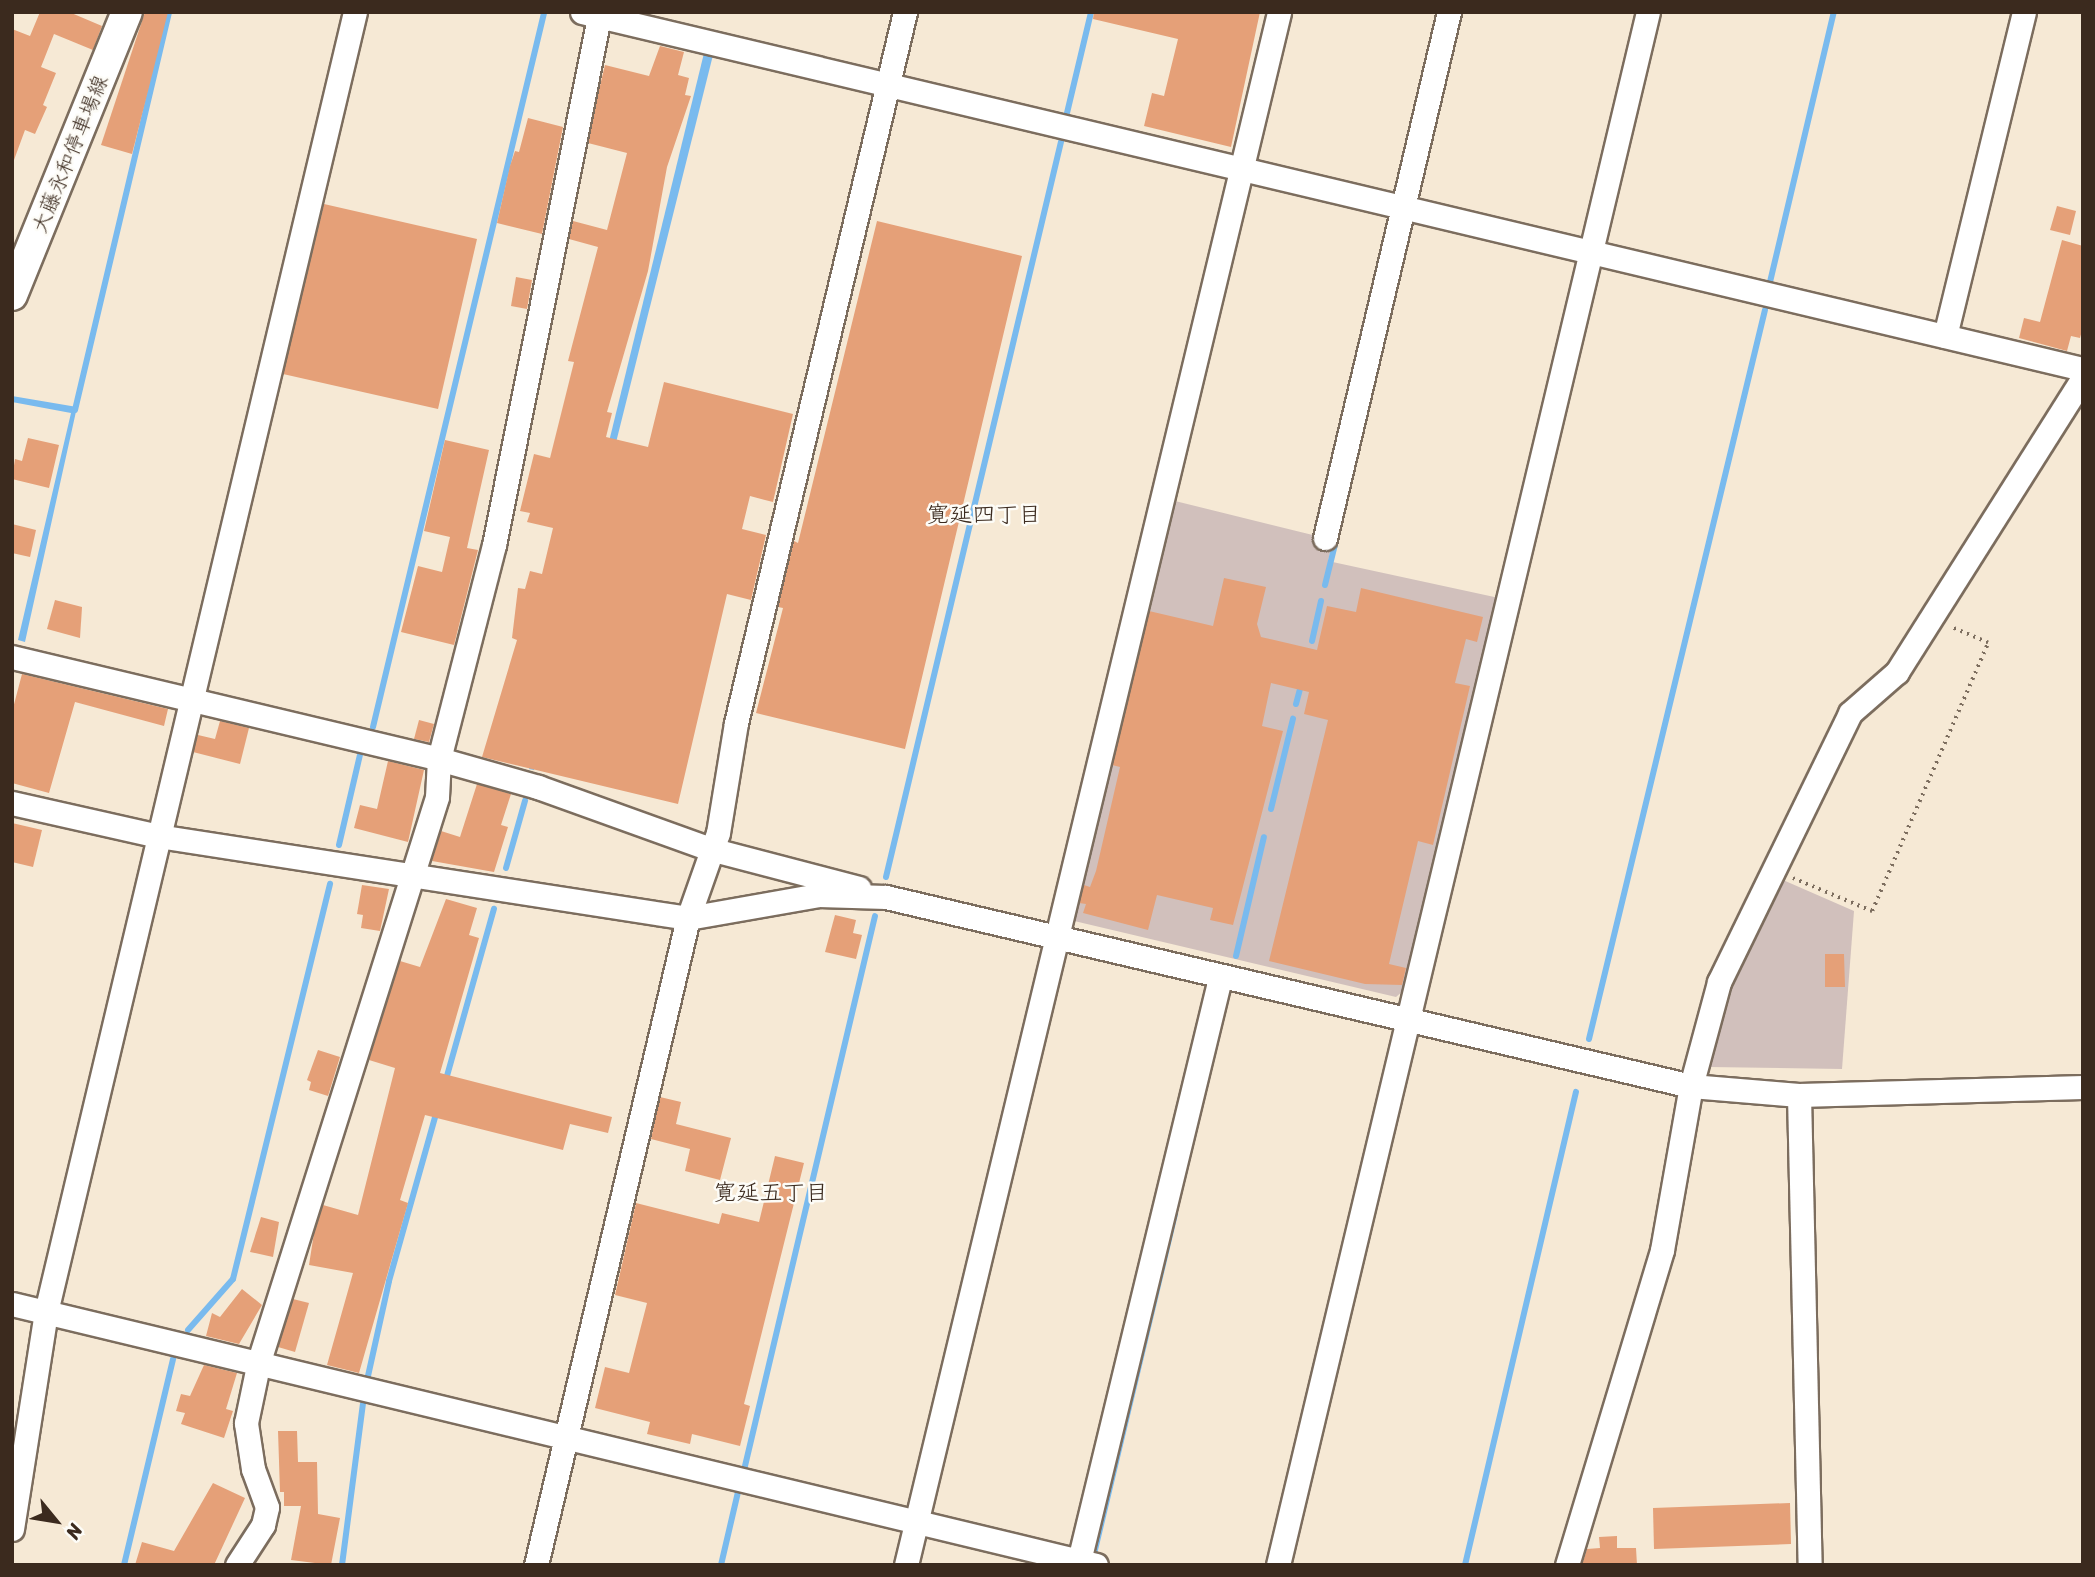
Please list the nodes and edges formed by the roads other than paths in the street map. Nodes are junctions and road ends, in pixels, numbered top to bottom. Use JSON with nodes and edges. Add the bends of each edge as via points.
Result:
{"nodes":[{"id":1,"x":127,"y":12,"type":"edge"},
{"id":2,"x":355,"y":12,"type":"edge"},
{"id":3,"x":905,"y":12,"type":"edge"},
{"id":4,"x":1279,"y":12,"type":"edge"},
{"id":5,"x":1449,"y":12,"type":"edge"},
{"id":6,"x":1648,"y":12,"type":"edge"},
{"id":7,"x":2024,"y":12,"type":"edge"},
{"id":8,"x":594,"y":14,"type":"edge"},
{"id":9,"x":887,"y":87,"type":"junction"},
{"id":10,"x":1241,"y":169,"type":"junction"},
{"id":11,"x":1403,"y":208,"type":"junction"},
{"id":12,"x":1590,"y":253,"type":"junction"},
{"id":13,"x":12,"y":295,"type":"edge"},
{"id":14,"x":1945,"y":336,"type":"junction"},
{"id":15,"x":2083,"y":369,"type":"edge"},
{"id":16,"x":2083,"y":378,"type":"edge"},
{"id":17,"x":1325,"y":538,"type":"dead end"},
{"id":18,"x":12,"y":657,"type":"edge"},
{"id":19,"x":190,"y":702,"type":"junction"},
{"id":20,"x":439,"y":759,"type":"junction"},
{"id":21,"x":12,"y":803,"type":"edge"},
{"id":22,"x":158,"y":836,"type":"junction"},
{"id":23,"x":710,"y":849,"type":"junction"},
{"id":24,"x":413,"y":877,"type":"junction"},
{"id":25,"x":886,"y":897,"type":"junction"},
{"id":26,"x":688,"y":918,"type":"junction"},
{"id":27,"x":1054,"y":939,"type":"junction"},
{"id":28,"x":1220,"y":978,"type":"junction"},
{"id":29,"x":1407,"y":1022,"type":"junction"},
{"id":30,"x":1691,"y":1086,"type":"junction"},
{"id":31,"x":2083,"y":1087,"type":"edge"},
{"id":32,"x":1799,"y":1095,"type":"junction"},
{"id":33,"x":12,"y":1304,"type":"edge"},
{"id":34,"x":46,"y":1312,"type":"junction"},
{"id":35,"x":258,"y":1362,"type":"junction"},
{"id":36,"x":567,"y":1436,"type":"junction"},
{"id":37,"x":916,"y":1521,"type":"junction"},
{"id":38,"x":12,"y":1529,"type":"edge"},
{"id":39,"x":1084,"y":1563,"type":"edge"},
{"id":40,"x":237,"y":1565,"type":"edge"},
{"id":41,"x":536,"y":1565,"type":"edge"},
{"id":42,"x":905,"y":1565,"type":"edge"},
{"id":43,"x":1278,"y":1565,"type":"edge"},
{"id":44,"x":1567,"y":1565,"type":"edge"},
{"id":45,"x":1810,"y":1565,"type":"edge"}],
"edges":[{"from":1,"to":13,"type":"main road","name":"大藤永和停車場線"},
{"from":2,"to":19,"type":"street","via":[[200,677]]},
{"from":3,"to":9,"type":"street"},
{"from":4,"to":10,"type":"street"},
{"from":5,"to":11,"type":"street"},
{"from":6,"to":12,"type":"street"},
{"from":7,"to":14,"type":"street"},
{"from":8,"to":9,"type":"street"},
{"from":8,"to":20,"type":"street","via":[[494,545]]},
{"from":9,"to":10,"type":"street"},
{"from":9,"to":23,"type":"street","via":[[736,723],[718,833]]},
{"from":10,"to":11,"type":"street"},
{"from":10,"to":27,"type":"street"},
{"from":11,"to":12,"type":"street"},
{"from":11,"to":17,"type":"street"},
{"from":12,"to":14,"type":"street"},
{"from":12,"to":29,"type":"street"},
{"from":14,"to":15,"type":"street"},
{"from":16,"to":30,"type":"street","via":[[1897,672],[1850,713],[1719,982]]},
{"from":18,"to":19,"type":"street"},
{"from":19,"to":20,"type":"street"},
{"from":19,"to":22,"type":"street"},
{"from":20,"to":23,"type":"street","via":[[538,787]]},
{"from":20,"to":24,"type":"street","via":[[437,797]]},
{"from":21,"to":22,"type":"street"},
{"from":22,"to":24,"type":"street"},
{"from":22,"to":34,"type":"street"},
{"from":23,"to":25,"type":"street"},
{"from":23,"to":26,"type":"street"},
{"from":24,"to":26,"type":"street"},
{"from":24,"to":35,"type":"street"},
{"from":25,"to":26,"type":"street","via":[[818,895]]},
{"from":25,"to":27,"type":"street"},
{"from":26,"to":36,"type":"street"},
{"from":27,"to":28,"type":"street"},
{"from":27,"to":37,"type":"street"},
{"from":28,"to":29,"type":"street"},
{"from":28,"to":39,"type":"street"},
{"from":29,"to":30,"type":"street"},
{"from":29,"to":43,"type":"street"},
{"from":30,"to":32,"type":"street"},
{"from":30,"to":44,"type":"street","via":[[1662,1250]]},
{"from":31,"to":32,"type":"street"},
{"from":32,"to":45,"type":"street"},
{"from":33,"to":34,"type":"street"},
{"from":34,"to":35,"type":"street"},
{"from":34,"to":38,"type":"street"},
{"from":35,"to":36,"type":"street"},
{"from":35,"to":40,"type":"street","via":[[246,1423],[253,1469],[267,1507],[263,1525]]},
{"from":36,"to":37,"type":"street"},
{"from":36,"to":41,"type":"street"},
{"from":37,"to":39,"type":"street"},
{"from":37,"to":42,"type":"street"}]}
